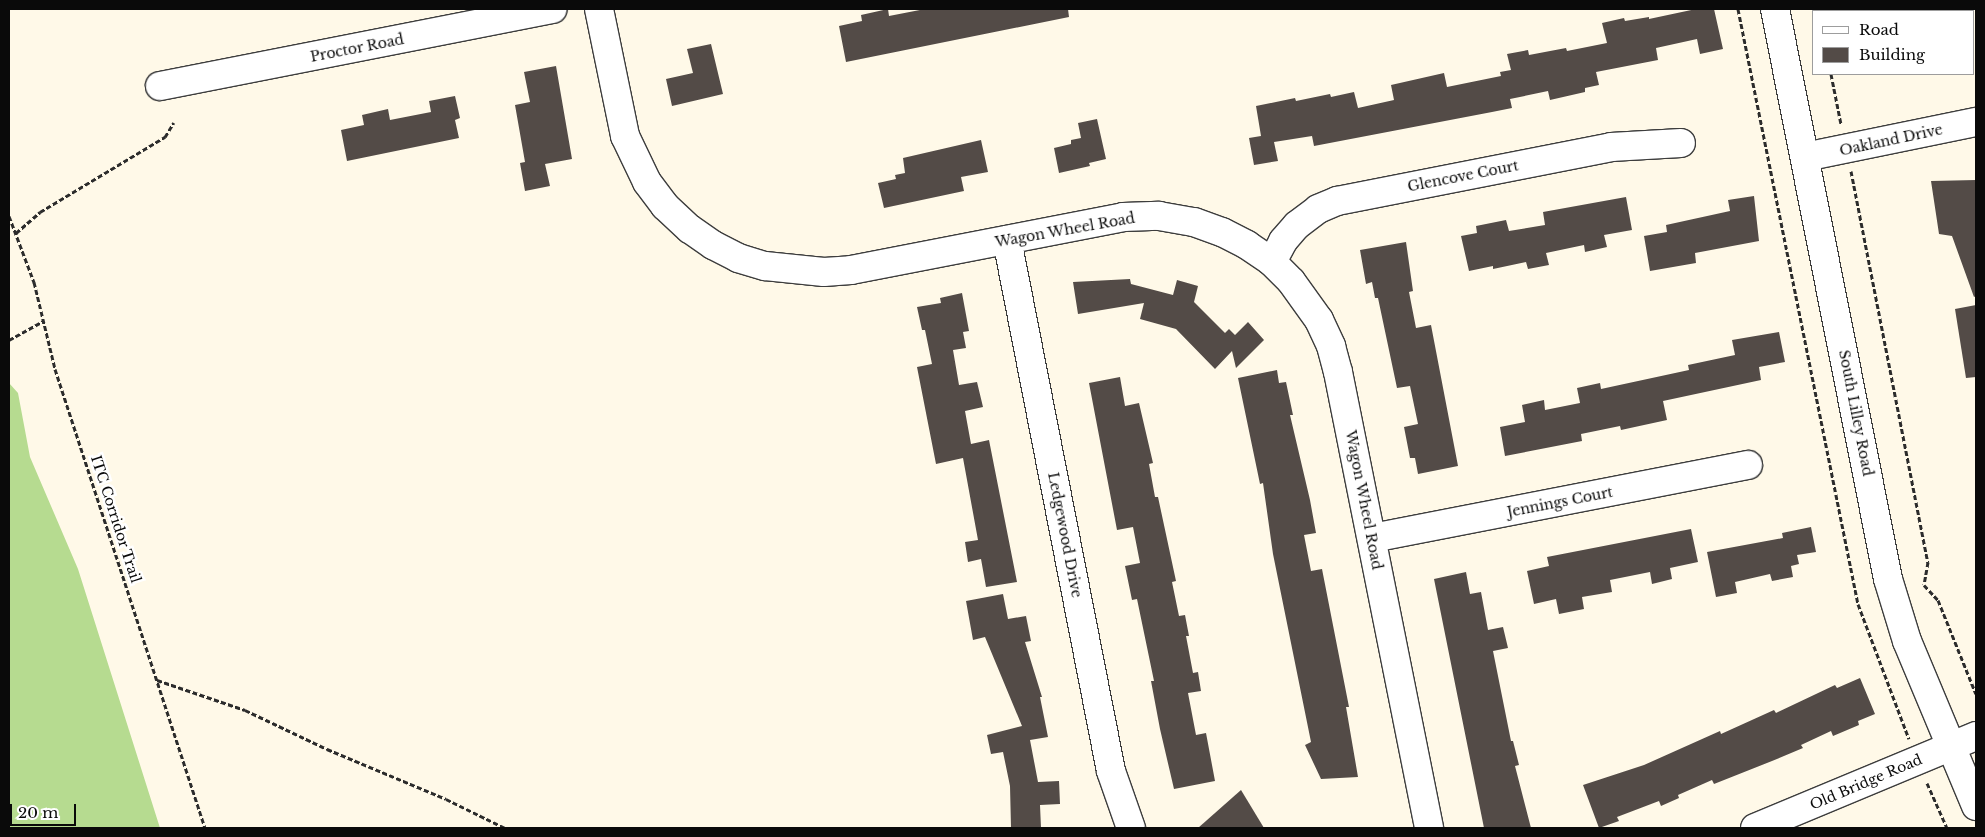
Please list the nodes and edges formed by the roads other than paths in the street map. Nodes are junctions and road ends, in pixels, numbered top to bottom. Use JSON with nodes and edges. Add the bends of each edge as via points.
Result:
{"nodes":[{"id":1,"x":553,"y":9,"type":"edge"},
{"id":2,"x":599,"y":9,"type":"edge"},
{"id":3,"x":1775,"y":9,"type":"edge"},
{"id":4,"x":160,"y":86,"type":"dead end"},
{"id":5,"x":1976,"y":122,"type":"edge"},
{"id":6,"x":1681,"y":143,"type":"dead end"},
{"id":7,"x":1805,"y":157,"type":"junction"},
{"id":8,"x":1007,"y":240,"type":"junction"},
{"id":9,"x":1272,"y":262,"type":"junction"},
{"id":10,"x":1748,"y":465,"type":"dead end"},
{"id":11,"x":1372,"y":538,"type":"junction"},
{"id":12,"x":1976,"y":736,"type":"edge"},
{"id":13,"x":1951,"y":746,"type":"junction"},
{"id":14,"x":1976,"y":806,"type":"edge"},
{"id":15,"x":1131,"y":828,"type":"edge"},
{"id":16,"x":1428,"y":828,"type":"edge"},
{"id":17,"x":1755,"y":828,"type":"edge"}],
"edges":[{"from":1,"to":4,"type":"street","name":"Proctor Road"},
{"from":2,"to":8,"type":"street","name":"Wagon Wheel Road","via":[[619,116],[633,156],[665,206],[713,245],[738,258],[765,266],[824,272],[851,270]]},
{"from":3,"to":7,"type":"street","name":"South Lilley Road"},
{"from":5,"to":7,"type":"street","name":"Oakland Drive"},
{"from":6,"to":9,"type":"street","name":"Glencove Court","via":[[1611,147],[1337,201],[1318,209],[1296,225]]},
{"from":7,"to":13,"type":"street","name":"South Lilley Road","via":[[1888,579],[1907,641]]},
{"from":8,"to":9,"type":"street","name":"Wagon Wheel Road","via":[[1123,217],[1159,216],[1194,222],[1222,232]]},
{"from":8,"to":15,"type":"street","name":"Ledgewood Drive","via":[[1111,771]]},
{"from":9,"to":11,"type":"street","name":"Wagon Wheel Road","via":[[1305,298],[1330,346]]},
{"from":10,"to":11,"type":"street","name":"Jennings Court"},
{"from":11,"to":16,"type":"street","name":"Wagon Wheel Road"},
{"from":12,"to":13,"type":"street","name":"Old Bridge Road"},
{"from":13,"to":14,"type":"street","name":"South Lilley Road"},
{"from":13,"to":17,"type":"street","name":"Old Bridge Road"}]}
